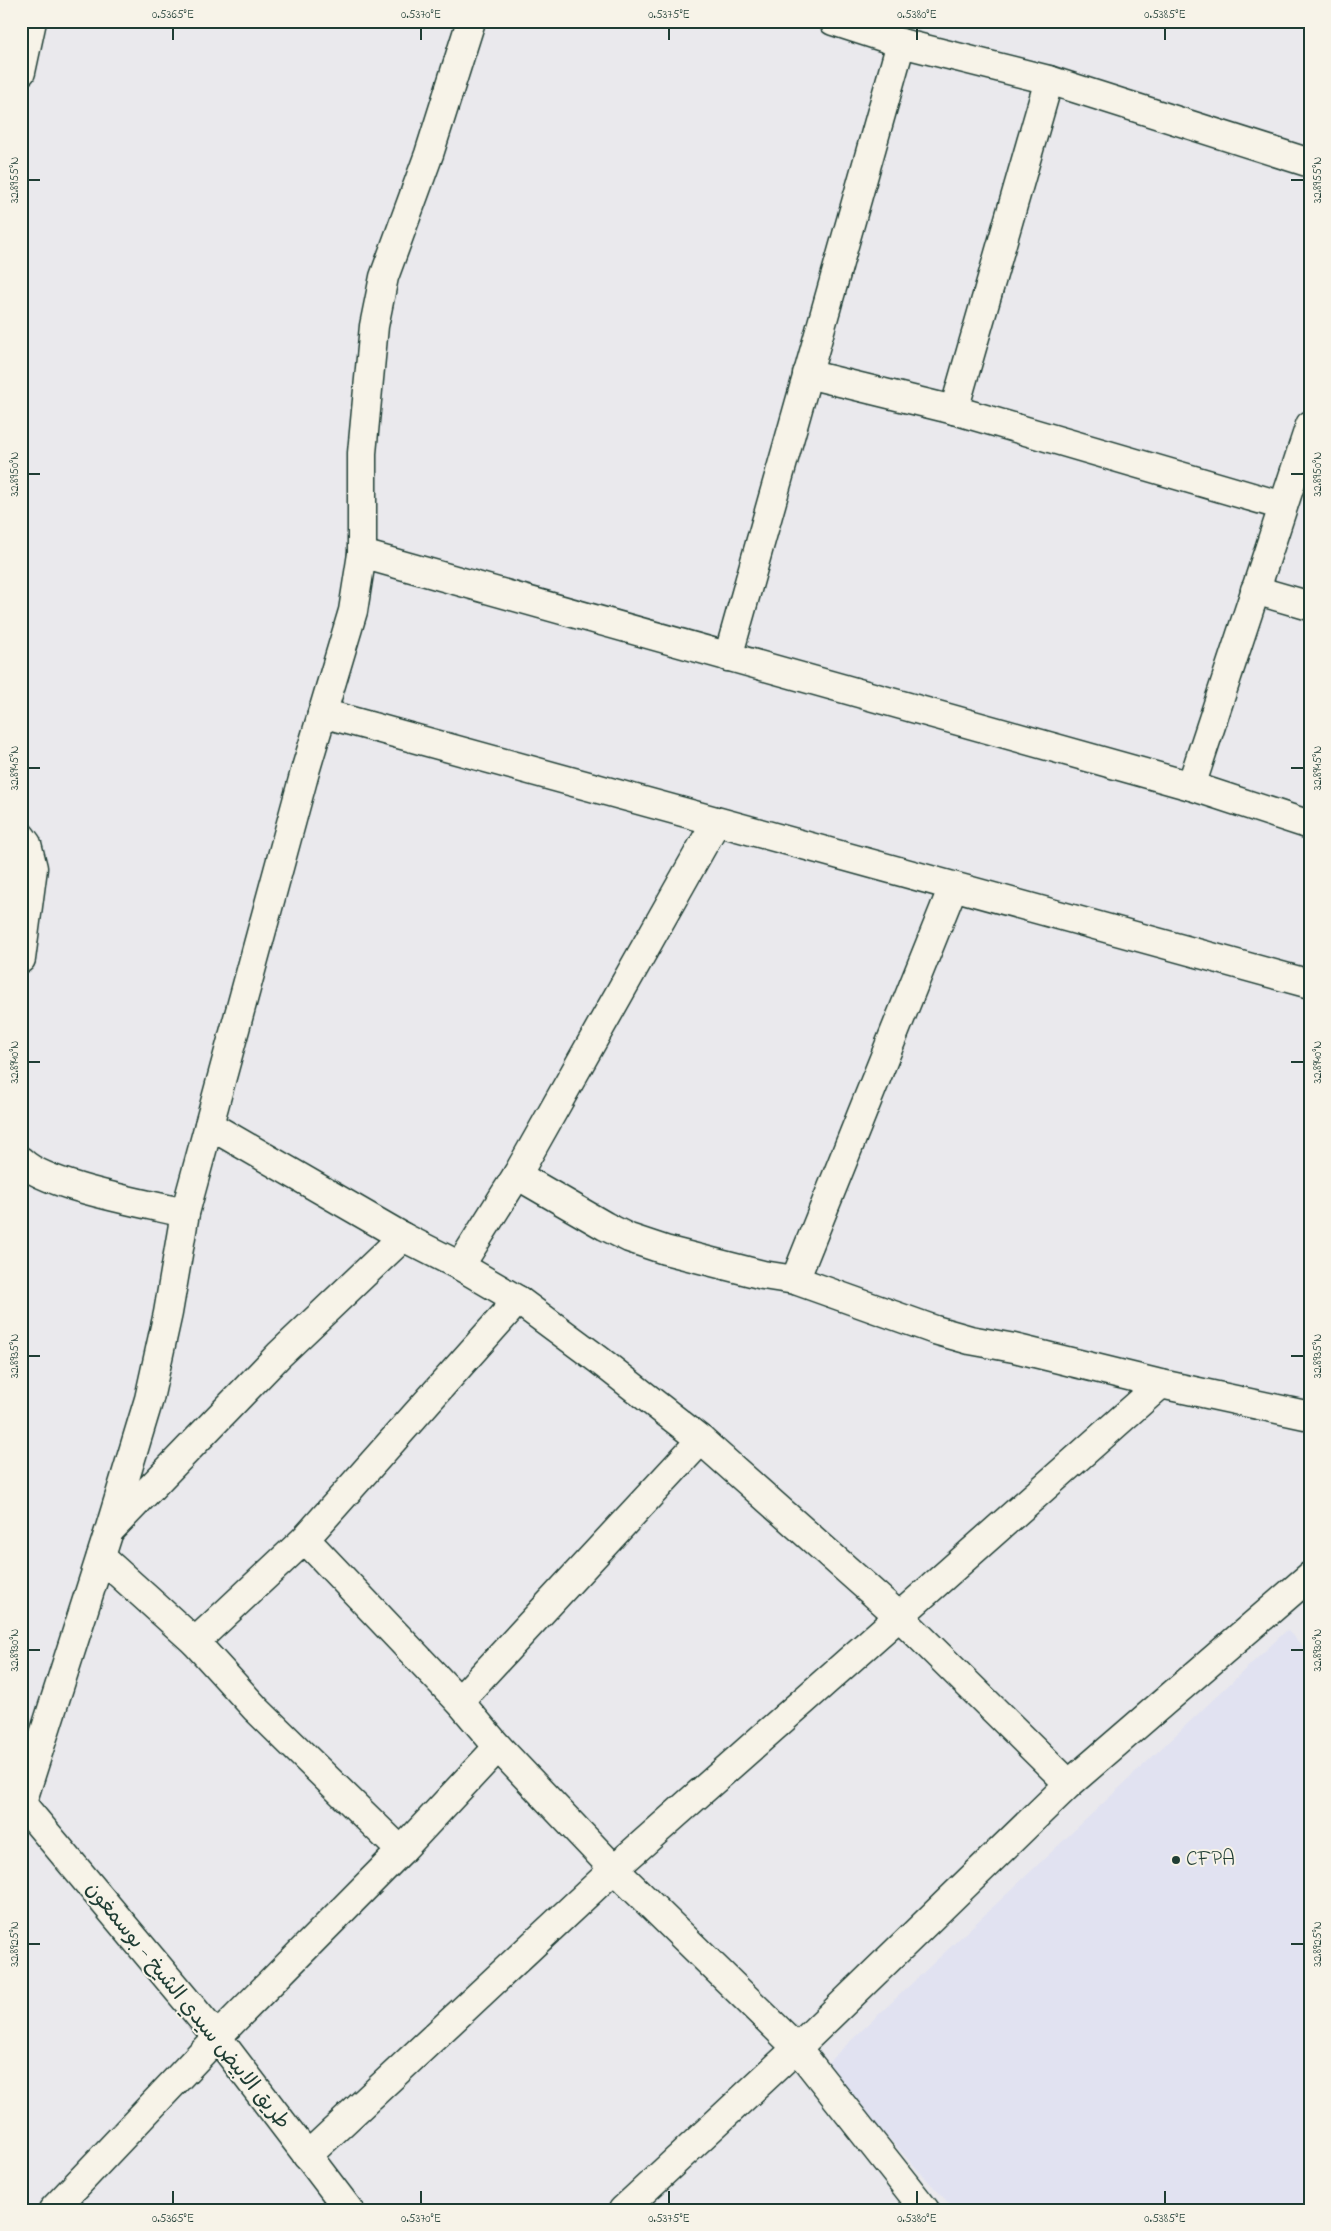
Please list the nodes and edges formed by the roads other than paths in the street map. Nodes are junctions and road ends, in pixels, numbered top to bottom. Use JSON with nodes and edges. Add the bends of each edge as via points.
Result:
{"nodes":[{"id":1,"x":32,"y":21,"type":"edge"},
{"id":2,"x":470,"y":21,"type":"edge"},
{"id":3,"x":832,"y":21,"type":"edge"},
{"id":4,"x":901,"y":43,"type":"junction"},
{"id":5,"x":21,"y":72,"type":"edge"},
{"id":6,"x":1049,"y":80,"type":"junction"},
{"id":7,"x":1310,"y":163,"type":"edge"},
{"id":8,"x":807,"y":374,"type":"junction"},
{"id":9,"x":954,"y":410,"type":"junction"},
{"id":10,"x":1310,"y":425,"type":"edge"},
{"id":11,"x":1283,"y":506,"type":"junction"},
{"id":12,"x":362,"y":554,"type":"junction"},
{"id":13,"x":1254,"y":590,"type":"junction"},
{"id":14,"x":1310,"y":606,"type":"edge"},
{"id":15,"x":728,"y":657,"type":"junction"},
{"id":16,"x":322,"y":713,"type":"junction"},
{"id":17,"x":1191,"y":786,"type":"junction"},
{"id":18,"x":716,"y":822,"type":"junction"},
{"id":19,"x":1310,"y":826,"type":"edge"},
{"id":20,"x":21,"y":836,"type":"edge"},
{"id":21,"x":954,"y":887,"type":"junction"},
{"id":22,"x":21,"y":959,"type":"edge"},
{"id":23,"x":1310,"y":984,"type":"edge"},
{"id":24,"x":209,"y":1125,"type":"junction"},
{"id":25,"x":21,"y":1161,"type":"edge"},
{"id":26,"x":517,"y":1175,"type":"junction"},
{"id":27,"x":185,"y":1213,"type":"junction"},
{"id":28,"x":403,"y":1237,"type":"junction"},
{"id":29,"x":460,"y":1266,"type":"junction"},
{"id":30,"x":795,"y":1280,"type":"junction"},
{"id":31,"x":518,"y":1300,"type":"junction"},
{"id":32,"x":1161,"y":1384,"type":"junction"},
{"id":33,"x":1310,"y":1416,"type":"edge"},
{"id":34,"x":702,"y":1440,"type":"junction"},
{"id":35,"x":109,"y":1531,"type":"junction"},
{"id":36,"x":305,"y":1538,"type":"junction"},
{"id":37,"x":101,"y":1557,"type":"junction"},
{"id":38,"x":1308,"y":1580,"type":"edge"},
{"id":39,"x":899,"y":1616,"type":"junction"},
{"id":40,"x":195,"y":1642,"type":"junction"},
{"id":41,"x":459,"y":1701,"type":"junction"},
{"id":42,"x":498,"y":1747,"type":"junction"},
{"id":43,"x":1069,"y":1784,"type":"junction"},
{"id":44,"x":22,"y":1805,"type":"edge"},
{"id":45,"x":401,"y":1851,"type":"junction"},
{"id":46,"x":614,"y":1869,"type":"junction"},
{"id":47,"x":217,"y":2037,"type":"junction"},
{"id":48,"x":797,"y":2048,"type":"junction"},
{"id":49,"x":307,"y":2156,"type":"junction"},
{"id":50,"x":52,"y":2210,"type":"edge"},
{"id":51,"x":349,"y":2210,"type":"edge"},
{"id":52,"x":623,"y":2210,"type":"edge"},
{"id":53,"x":925,"y":2210,"type":"edge"}],
"edges":[{"from":1,"to":5,"type":"street"},
{"from":2,"to":12,"type":"street","via":[[429,154],[384,277],[374,326],[362,453]]},
{"from":3,"to":4,"type":"street"},
{"from":4,"to":6,"type":"street"},
{"from":4,"to":8,"type":"street"},
{"from":6,"to":7,"type":"street"},
{"from":6,"to":9,"type":"street"},
{"from":8,"to":9,"type":"street"},
{"from":8,"to":15,"type":"street"},
{"from":9,"to":11,"type":"street"},
{"from":10,"to":11,"type":"street"},
{"from":11,"to":13,"type":"street"},
{"from":12,"to":15,"type":"street"},
{"from":12,"to":16,"type":"street","via":[[353,611]]},
{"from":13,"to":14,"type":"street"},
{"from":13,"to":17,"type":"street"},
{"from":15,"to":17,"type":"street"},
{"from":16,"to":18,"type":"street"},
{"from":16,"to":24,"type":"street"},
{"from":17,"to":19,"type":"street"},
{"from":18,"to":21,"type":"street"},
{"from":18,"to":26,"type":"street"},
{"from":20,"to":22,"type":"street","via":[[27,844],[33,868]]},
{"from":21,"to":23,"type":"street"},
{"from":21,"to":30,"type":"street"},
{"from":24,"to":27,"type":"street"},
{"from":24,"to":28,"type":"street"},
{"from":25,"to":27,"type":"street","via":[[29,1169],[76,1187]]},
{"from":26,"to":29,"type":"street"},
{"from":26,"to":30,"type":"street","via":[[629,1238],[721,1264]]},
{"from":27,"to":35,"type":"street","via":[[149,1399]]},
{"from":28,"to":29,"type":"street"},
{"from":28,"to":35,"type":"street","via":[[279,1355]]},
{"from":29,"to":31,"type":"street"},
{"from":30,"to":32,"type":"street","via":[[935,1330]]},
{"from":31,"to":34,"type":"street"},
{"from":31,"to":36,"type":"street"},
{"from":32,"to":33,"type":"street"},
{"from":32,"to":39,"type":"street"},
{"from":34,"to":39,"type":"street"},
{"from":34,"to":41,"type":"street"},
{"from":35,"to":37,"type":"street"},
{"from":36,"to":40,"type":"street"},
{"from":36,"to":41,"type":"street"},
{"from":37,"to":40,"type":"street"},
{"from":37,"to":44,"type":"street"},
{"from":38,"to":43,"type":"street"},
{"from":39,"to":43,"type":"street"},
{"from":39,"to":46,"type":"street"},
{"from":40,"to":45,"type":"street","via":[[256,1709]]},
{"from":41,"to":42,"type":"street"},
{"from":42,"to":45,"type":"street"},
{"from":42,"to":46,"type":"street"},
{"from":43,"to":48,"type":"street"},
{"from":44,"to":47,"type":"street","name":"طريق الابيض سيدي الشيخ - بوسمغون"},
{"from":45,"to":47,"type":"street"},
{"from":46,"to":48,"type":"street"},
{"from":46,"to":49,"type":"street"},
{"from":47,"to":49,"type":"street","name":"طريق الابيض سيدي الشيخ - بوسمغون"},
{"from":47,"to":50,"type":"street"},
{"from":48,"to":52,"type":"street"},
{"from":48,"to":53,"type":"street"},
{"from":49,"to":51,"type":"street","name":"طريق الابيض سيدي الشيخ - بوسمغون"}]}
